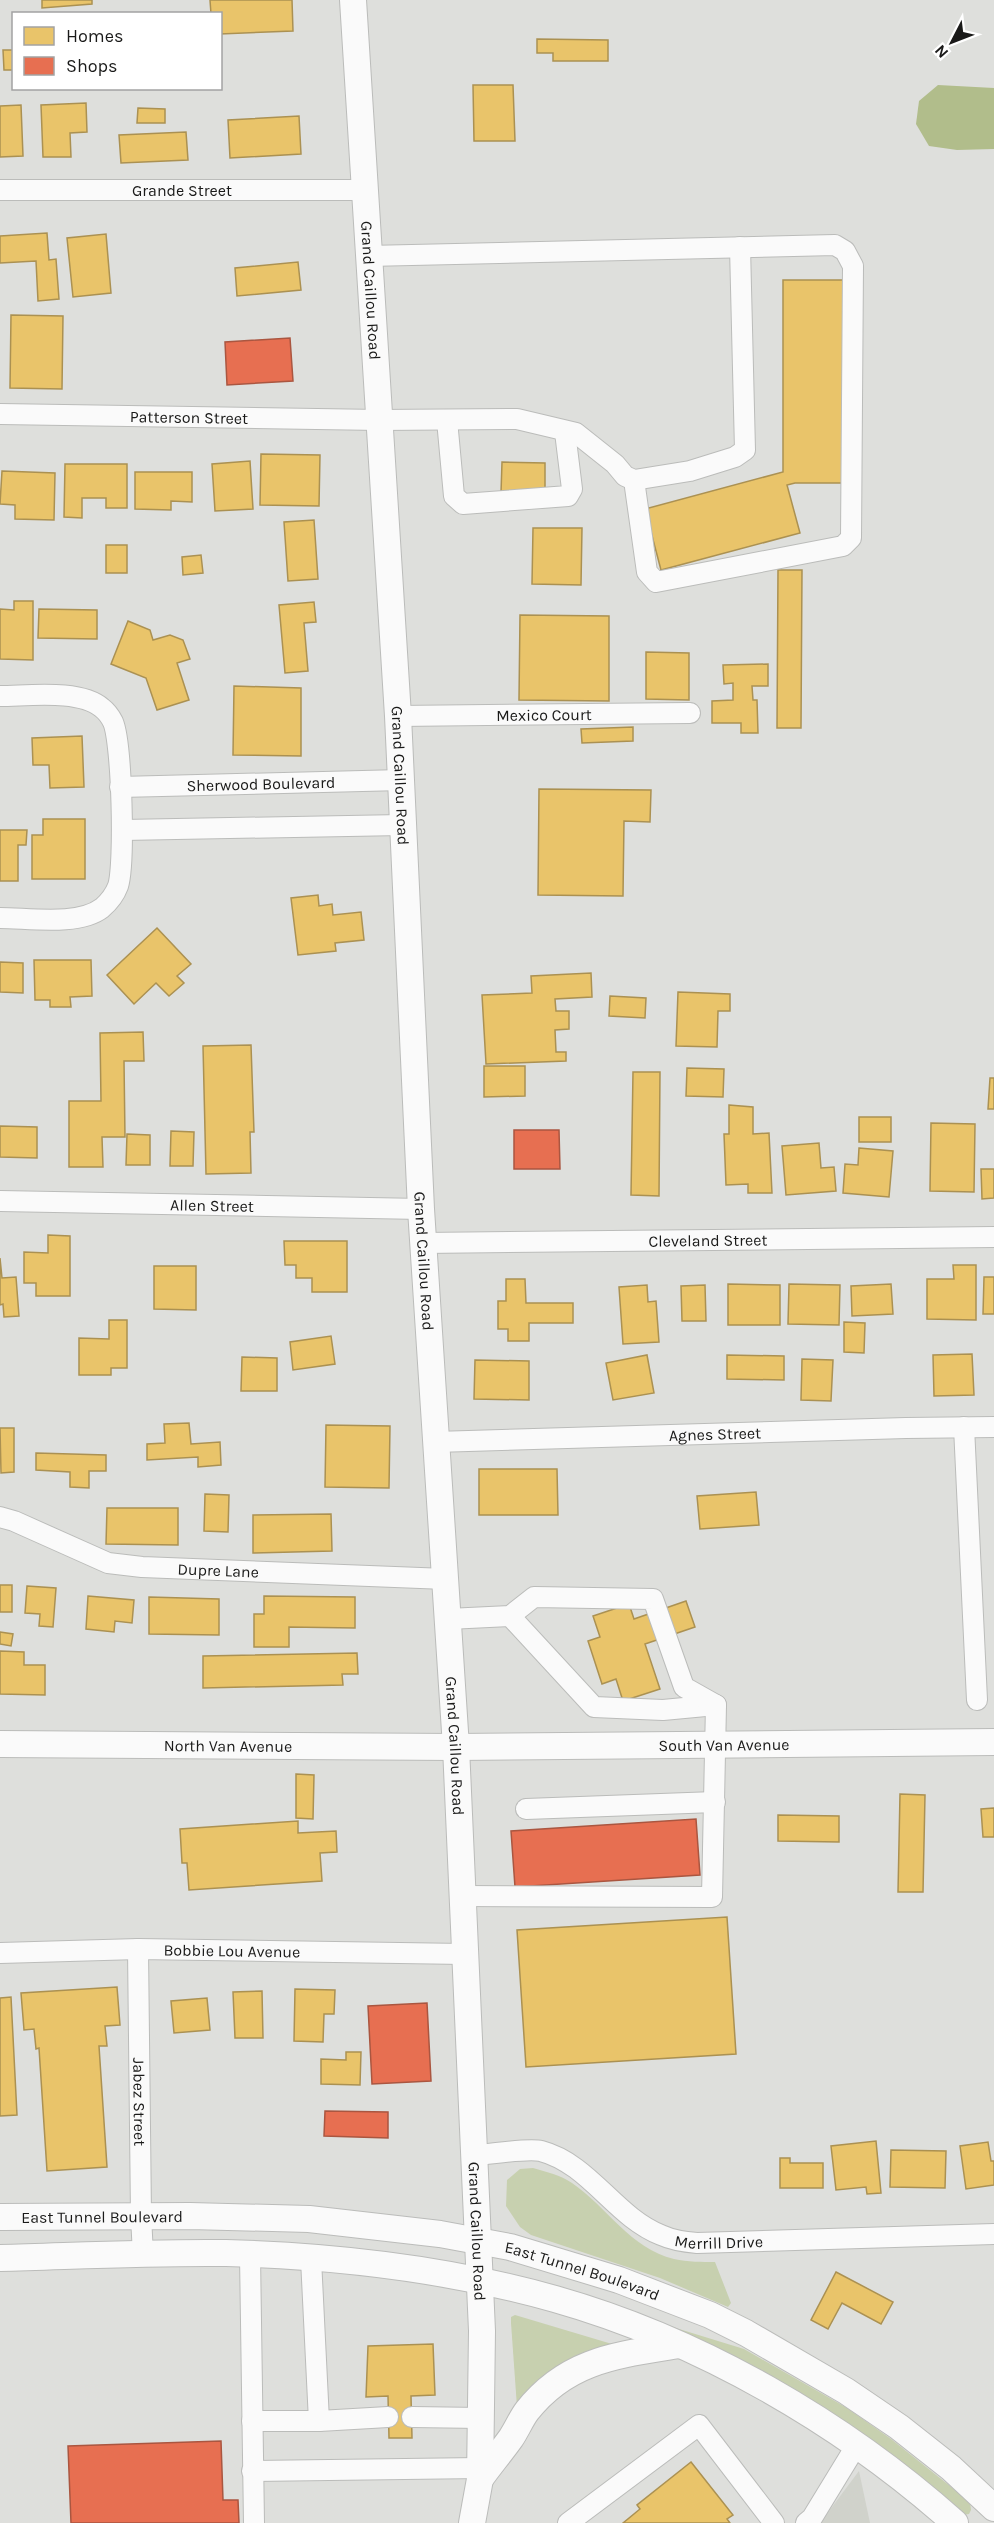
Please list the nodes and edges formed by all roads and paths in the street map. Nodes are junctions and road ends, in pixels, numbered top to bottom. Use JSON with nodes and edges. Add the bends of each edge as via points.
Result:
{"nodes":[{"id":1,"x":353,"y":0,"type":"edge"},
{"id":2,"x":0,"y":190,"type":"edge"},
{"id":3,"x":364,"y":190,"type":"junction"},
{"id":4,"x":740,"y":247,"type":"junction"},
{"id":5,"x":368,"y":256,"type":"junction"},
{"id":6,"x":0,"y":414,"type":"edge"},
{"id":7,"x":379,"y":420,"type":"junction"},
{"id":8,"x":447,"y":420,"type":"junction"},
{"id":9,"x":565,"y":432,"type":"junction"},
{"id":10,"x":634,"y":480,"type":"junction"},
{"id":11,"x":0,"y":696,"type":"edge"},
{"id":12,"x":690,"y":713,"type":"dead end"},
{"id":13,"x":398,"y":716,"type":"junction"},
{"id":14,"x":402,"y":780,"type":"junction"},
{"id":15,"x":120,"y":788,"type":"junction"},
{"id":16,"x":402,"y":825,"type":"junction"},
{"id":17,"x":123,"y":830,"type":"junction"},
{"id":18,"x":0,"y":918,"type":"edge"},
{"id":19,"x":0,"y":1201,"type":"edge"},
{"id":20,"x":421,"y":1209,"type":"junction"},
{"id":21,"x":994,"y":1237,"type":"edge"},
{"id":22,"x":423,"y":1243,"type":"junction"},
{"id":23,"x":964,"y":1427,"type":"junction"},
{"id":24,"x":994,"y":1427,"type":"edge"},
{"id":25,"x":435,"y":1442,"type":"junction"},
{"id":26,"x":0,"y":1517,"type":"edge"},
{"id":27,"x":446,"y":1579,"type":"junction"},
{"id":28,"x":510,"y":1616,"type":"junction"},
{"id":29,"x":448,"y":1620,"type":"junction"},
{"id":30,"x":976,"y":1700,"type":"dead end"},
{"id":31,"x":716,"y":1705,"type":"junction"},
{"id":32,"x":994,"y":1742,"type":"edge"},
{"id":33,"x":0,"y":1744,"type":"edge"},
{"id":34,"x":717,"y":1745,"type":"junction"},
{"id":35,"x":456,"y":1747,"type":"junction"},
{"id":36,"x":715,"y":1802,"type":"junction"},
{"id":37,"x":526,"y":1809,"type":"dead end"},
{"id":38,"x":462,"y":1896,"type":"junction"},
{"id":39,"x":138,"y":1948,"type":"junction"},
{"id":40,"x":0,"y":1953,"type":"edge"},
{"id":41,"x":464,"y":1954,"type":"junction"},
{"id":42,"x":472,"y":2156,"type":"junction"},
{"id":43,"x":141,"y":2216,"type":"junction"},
{"id":44,"x":0,"y":2217,"type":"edge"},
{"id":45,"x":994,"y":2234,"type":"edge"},
{"id":46,"x":476,"y":2239,"type":"junction"},
{"id":47,"x":143,"y":2255,"type":"junction"},
{"id":48,"x":250,"y":2255,"type":"junction"},
{"id":49,"x":0,"y":2258,"type":"edge"},
{"id":50,"x":311,"y":2259,"type":"junction"},
{"id":51,"x":479,"y":2281,"type":"junction"},
{"id":52,"x":679,"y":2345,"type":"junction"},
{"id":53,"x":388,"y":2417,"type":"dead end"},
{"id":54,"x":412,"y":2417,"type":"dead end"},
{"id":55,"x":480,"y":2418,"type":"junction"},
{"id":56,"x":252,"y":2421,"type":"junction"},
{"id":57,"x":319,"y":2421,"type":"junction"},
{"id":58,"x":856,"y":2446,"type":"junction"},
{"id":59,"x":252,"y":2471,"type":"junction"},
{"id":60,"x":480,"y":2473,"type":"junction"},
{"id":61,"x":994,"y":2508,"type":"edge"},
{"id":62,"x":254,"y":2523,"type":"edge"},
{"id":63,"x":472,"y":2523,"type":"edge"},
{"id":64,"x":568,"y":2523,"type":"edge"},
{"id":65,"x":774,"y":2523,"type":"edge"},
{"id":66,"x":806,"y":2523,"type":"edge"},
{"id":67,"x":955,"y":2523,"type":"edge"}],
"edges":[{"from":1,"to":3,"type":"main road","name":"Grand Caillou Road"},
{"from":2,"to":3,"type":"street","name":"Grande Street"},
{"from":3,"to":5,"type":"main road","name":"Grand Caillou Road"},
{"from":4,"to":5,"type":"street"},
{"from":4,"to":10,"type":"street","via":[[745,450],[690,471]]},
{"from":4,"to":10,"type":"street","via":[[834,245],[845,251],[853,266],[850,538],[843,546],[656,582],[647,572]]},
{"from":5,"to":7,"type":"main road","name":"Grand Caillou Road"},
{"from":6,"to":7,"type":"street","name":"Patterson Street"},
{"from":7,"to":8,"type":"street","name":"Patterson Street"},
{"from":7,"to":13,"type":"main road","name":"Grand Caillou Road"},
{"from":8,"to":9,"type":"street","name":"Patterson Street","via":[[517,419]]},
{"from":8,"to":9,"type":"street","via":[[454,496],[463,504],[568,496],[573,489]]},
{"from":9,"to":10,"type":"street","name":"Patterson Street","via":[[576,433]]},
{"from":11,"to":15,"type":"street","via":[[68,696],[89,699],[104,708],[113,722],[117,742]]},
{"from":12,"to":13,"type":"street","name":"Mexico Court"},
{"from":13,"to":14,"type":"main road","name":"Grand Caillou Road"},
{"from":14,"to":15,"type":"street","name":"Sherwood Boulevard"},
{"from":14,"to":16,"type":"main road","name":"Grand Caillou Road"},
{"from":15,"to":17,"type":"street"},
{"from":16,"to":17,"type":"street"},
{"from":16,"to":20,"type":"main road","name":"Grand Caillou Road"},
{"from":17,"to":18,"type":"street","via":[[118,885],[100,910],[67,919]]},
{"from":19,"to":20,"type":"street","name":"Allen Street"},
{"from":20,"to":22,"type":"main road","name":"Grand Caillou Road"},
{"from":21,"to":22,"type":"street","name":"Cleveland Street"},
{"from":22,"to":25,"type":"main road","name":"Grand Caillou Road"},
{"from":23,"to":24,"type":"street","name":"Agnes Street"},
{"from":23,"to":25,"type":"street","name":"Agnes Street"},
{"from":23,"to":30,"type":"street"},
{"from":25,"to":27,"type":"main road","name":"Grand Caillou Road"},
{"from":26,"to":27,"type":"street","name":"Dupre Lane","via":[[108,1563]]},
{"from":27,"to":29,"type":"main road","name":"Grand Caillou Road"},
{"from":28,"to":29,"type":"street"},
{"from":28,"to":31,"type":"street","via":[[594,1707],[663,1710]]},
{"from":28,"to":31,"type":"street","via":[[534,1597],[653,1599],[684,1687]]},
{"from":29,"to":35,"type":"main road","name":"Grand Caillou Road"},
{"from":31,"to":34,"type":"street"},
{"from":32,"to":34,"type":"main road","name":"South Van Avenue"},
{"from":33,"to":35,"type":"main road","name":"North Van Avenue"},
{"from":34,"to":35,"type":"main road","name":"South Van Avenue"},
{"from":34,"to":36,"type":"street"},
{"from":35,"to":38,"type":"main road","name":"Grand Caillou Road"},
{"from":36,"to":37,"type":"street"},
{"from":36,"to":38,"type":"street","via":[[712,1897]]},
{"from":38,"to":41,"type":"main road","name":"Grand Caillou Road"},
{"from":39,"to":40,"type":"street","name":"Bobbie Lou Avenue"},
{"from":39,"to":41,"type":"street","name":"Bobbie Lou Avenue"},
{"from":39,"to":43,"type":"street","name":"Jabez Street"},
{"from":41,"to":42,"type":"main road","name":"Grand Caillou Road"},
{"from":42,"to":45,"type":"street","name":"Merrill Drive","via":[[540,2151],[574,2166],[659,2235],[680,2241]]},
{"from":42,"to":46,"type":"main road","name":"Grand Caillou Road"},
{"from":43,"to":44,"type":"main road","name":"East Tunnel Boulevard"},
{"from":43,"to":46,"type":"main road","name":"East Tunnel Boulevard","via":[[309,2219]]},
{"from":43,"to":47,"type":"street","name":"Jabez Street"},
{"from":46,"to":51,"type":"main road","name":"Grand Caillou Road"},
{"from":46,"to":61,"type":"main road","name":"East Tunnel Boulevard","via":[[619,2280],[746,2332],[890,2421],[951,2468]]},
{"from":47,"to":48,"type":"main road"},
{"from":47,"to":49,"type":"main road"},
{"from":48,"to":50,"type":"main road"},
{"from":48,"to":56,"type":"street"},
{"from":50,"to":51,"type":"main road","via":[[373,2263]]},
{"from":50,"to":57,"type":"street"},
{"from":51,"to":52,"type":"main road","via":[[556,2299]]},
{"from":51,"to":55,"type":"main road","name":"Grand Caillou Road"},
{"from":52,"to":58,"type":"main road","via":[[724,2365]]},
{"from":52,"to":60,"type":"main road","via":[[609,2356],[574,2371],[551,2386],[527,2411],[511,2438]]},
{"from":53,"to":57,"type":"street"},
{"from":54,"to":55,"type":"street"},
{"from":55,"to":60,"type":"main road","name":"Grand Caillou Road"},
{"from":56,"to":57,"type":"street"},
{"from":56,"to":59,"type":"street"},
{"from":58,"to":66,"type":"street"},
{"from":58,"to":67,"type":"main road"},
{"from":59,"to":60,"type":"street"},
{"from":59,"to":62,"type":"street"},
{"from":60,"to":63,"type":"main road","name":"Grand Caillou Road"},
{"from":64,"to":65,"type":"street","via":[[699,2425]]}]}
